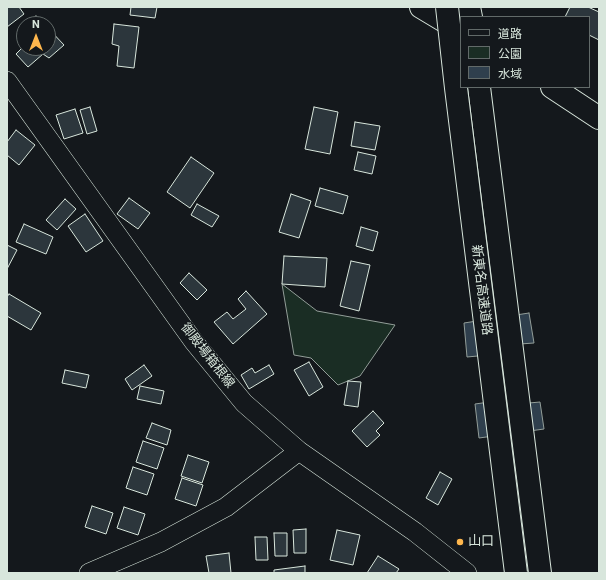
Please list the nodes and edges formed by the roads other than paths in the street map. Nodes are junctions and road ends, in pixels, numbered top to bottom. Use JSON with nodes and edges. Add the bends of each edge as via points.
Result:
{"nodes":[{"id":1,"x":421,"y":7,"type":"edge"},
{"id":2,"x":447,"y":7,"type":"edge"},
{"id":3,"x":460,"y":30,"type":"edge"},
{"id":4,"x":7,"y":81,"type":"edge"},
{"id":5,"x":479,"y":88,"type":"edge"},
{"id":6,"x":554,"y":88,"type":"edge"},
{"id":7,"x":599,"y":118,"type":"edge"},
{"id":8,"x":299,"y":451,"type":"junction"},
{"id":9,"x":89,"y":573,"type":"edge"},
{"id":10,"x":467,"y":573,"type":"edge"},
{"id":11,"x":516,"y":573,"type":"edge"},
{"id":12,"x":540,"y":573,"type":"edge"}],
"edges":[{"from":1,"to":3,"type":"highway"},
{"from":2,"to":11,"type":"highway","name":"新東名高速道路","bridge":true},
{"from":4,"to":8,"type":"main road","name":"御殿場箱根線","via":[[194,342],[244,403]]},
{"from":5,"to":12,"type":"highway","name":"新東名高速道路"},
{"from":6,"to":7,"type":"highway"},
{"from":8,"to":9,"type":"main road","via":[[226,507],[161,542]]},
{"from":8,"to":10,"type":"main road","name":"御殿場箱根線","via":[[414,532]]}]}
